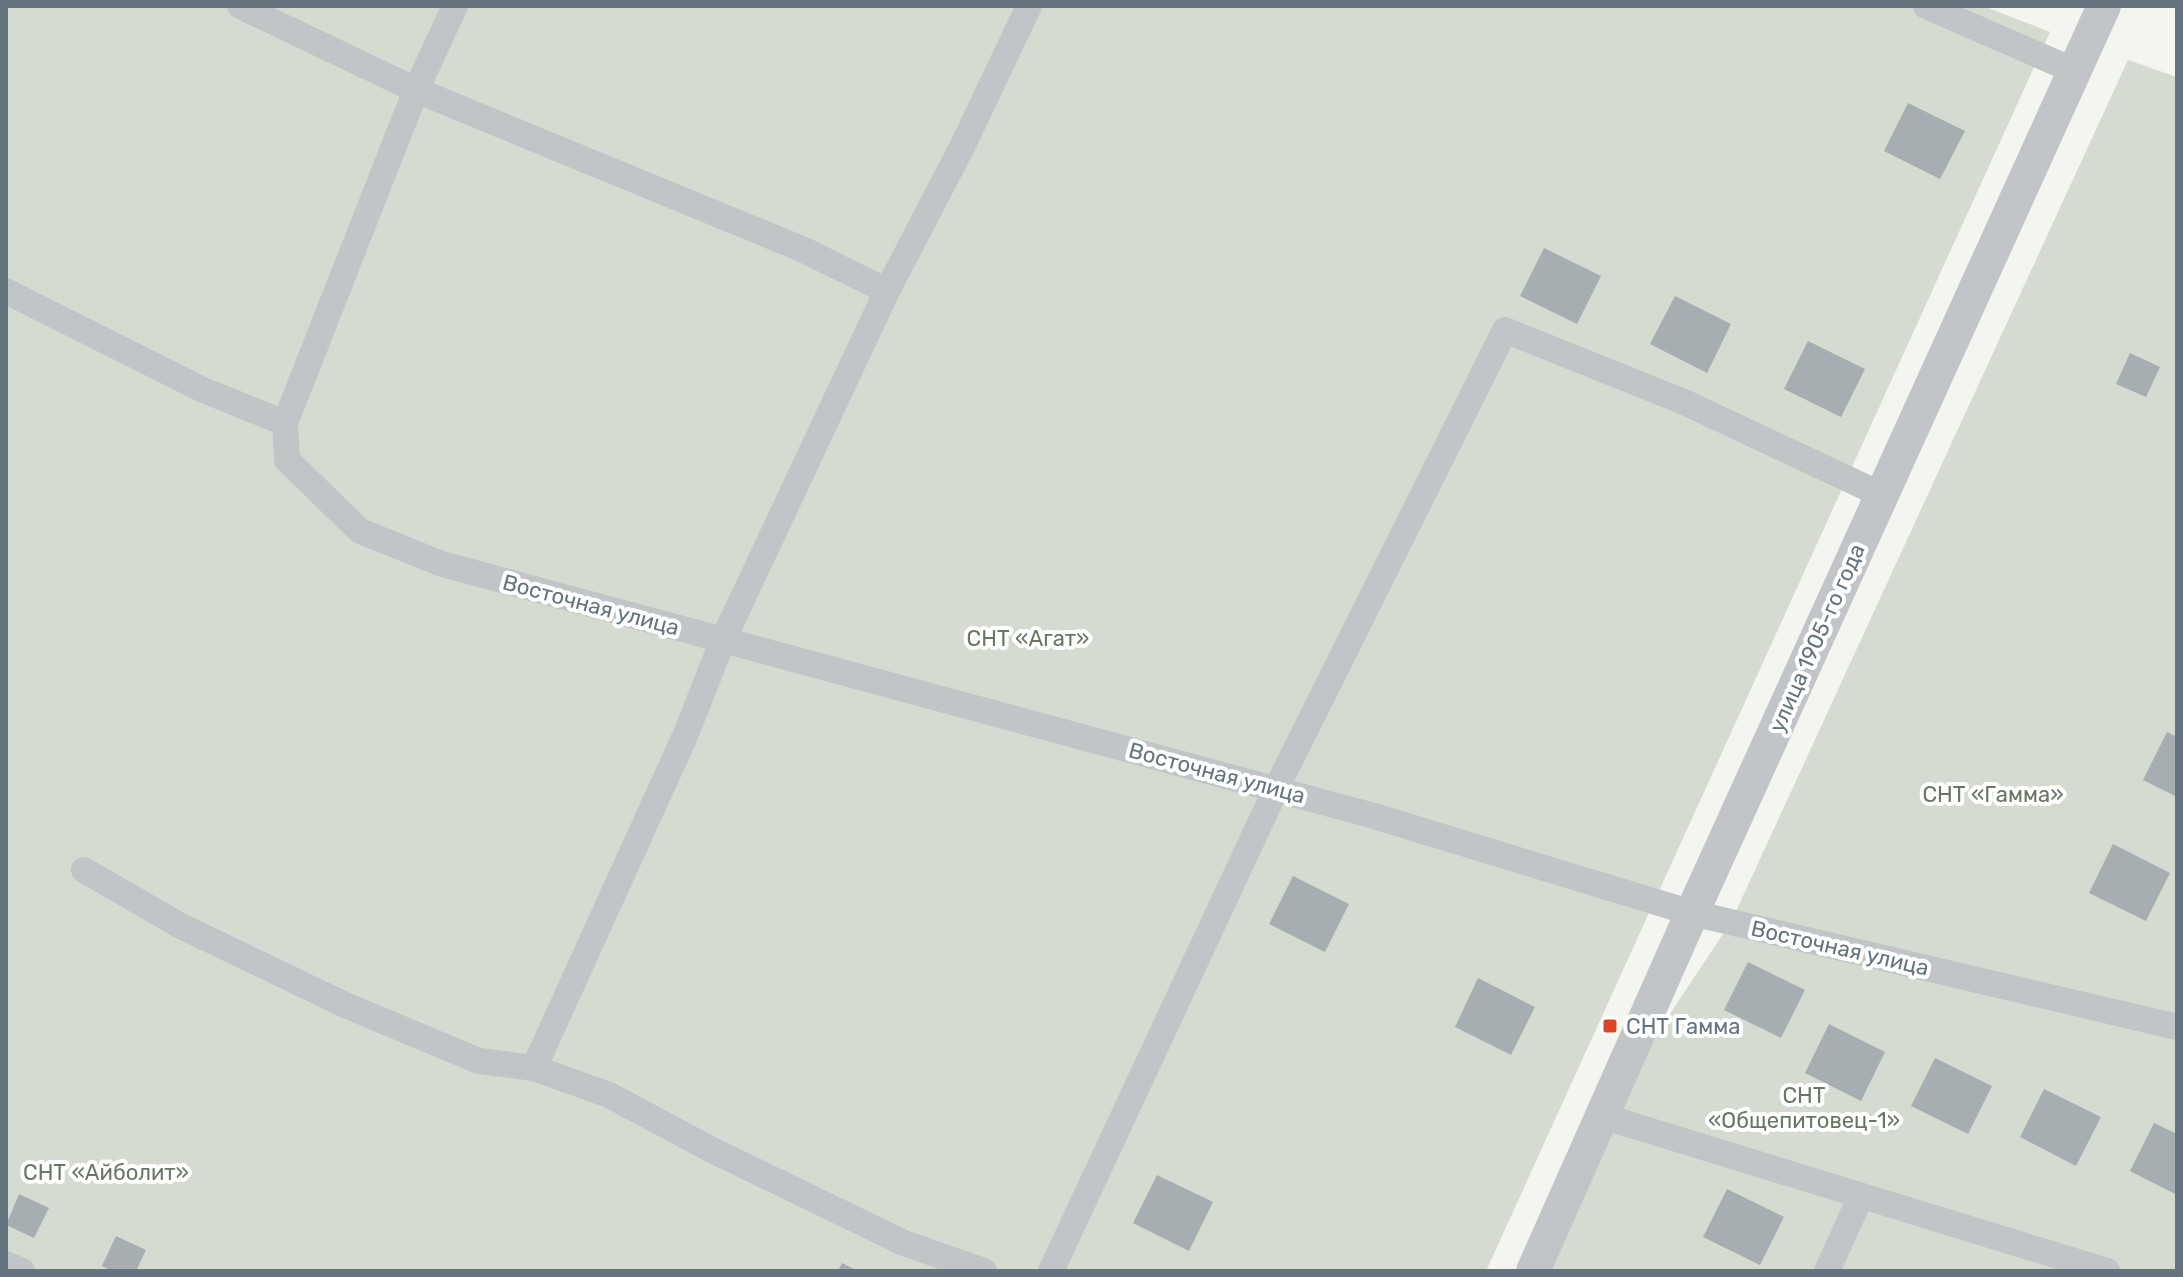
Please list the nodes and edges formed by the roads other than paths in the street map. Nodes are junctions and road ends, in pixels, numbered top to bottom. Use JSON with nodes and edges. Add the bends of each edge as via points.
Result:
{"nodes":[{"id":1,"x":240,"y":6,"type":"edge"},
{"id":2,"x":455,"y":6,"type":"edge"},
{"id":3,"x":1029,"y":6,"type":"edge"},
{"id":4,"x":1926,"y":6,"type":"edge"},
{"id":5,"x":2104,"y":6,"type":"edge"},
{"id":6,"x":2075,"y":71,"type":"junction"},
{"id":7,"x":416,"y":90,"type":"junction"},
{"id":8,"x":6,"y":291,"type":"edge"},
{"id":9,"x":887,"y":291,"type":"junction"},
{"id":10,"x":285,"y":423,"type":"junction"},
{"id":11,"x":1882,"y":495,"type":"junction"},
{"id":12,"x":723,"y":640,"type":"junction"},
{"id":13,"x":1276,"y":789,"type":"junction"},
{"id":14,"x":84,"y":870,"type":"dead end"},
{"id":15,"x":1692,"y":913,"type":"junction"},
{"id":16,"x":2177,"y":1027,"type":"edge"},
{"id":17,"x":534,"y":1068,"type":"junction"},
{"id":18,"x":1602,"y":1116,"type":"junction"},
{"id":19,"x":1861,"y":1196,"type":"junction"},
{"id":20,"x":6,"y":1264,"type":"edge"},
{"id":21,"x":22,"y":1271,"type":"edge"},
{"id":22,"x":984,"y":1271,"type":"edge"},
{"id":23,"x":1051,"y":1271,"type":"edge"},
{"id":24,"x":1533,"y":1271,"type":"edge"},
{"id":25,"x":1827,"y":1271,"type":"edge"},
{"id":26,"x":2107,"y":1271,"type":"edge"}],
"edges":[{"from":1,"to":7,"type":"street"},
{"from":2,"to":7,"type":"street"},
{"from":3,"to":9,"type":"street"},
{"from":4,"to":6,"type":"street"},
{"from":5,"to":6,"type":"street","name":"улица 1905-го года"},
{"from":6,"to":11,"type":"street","name":"улица 1905-го года"},
{"from":7,"to":9,"type":"street","via":[[804,250]]},
{"from":7,"to":10,"type":"street"},
{"from":8,"to":10,"type":"street","via":[[203,390]]},
{"from":9,"to":12,"type":"street"},
{"from":10,"to":12,"type":"street","name":"Восточная улица","via":[[287,460],[360,531],[442,564]]},
{"from":11,"to":13,"type":"street","via":[[1684,402],[1505,330]]},
{"from":11,"to":15,"type":"street","name":"улица 1905-го года"},
{"from":12,"to":13,"type":"street","name":"Восточная улица"},
{"from":12,"to":17,"type":"street","via":[[685,736]]},
{"from":13,"to":15,"type":"street","name":"Восточная улица"},
{"from":13,"to":23,"type":"street"},
{"from":14,"to":17,"type":"street","via":[[179,925],[345,1005],[479,1061]]},
{"from":15,"to":16,"type":"street","name":"Восточная улица"},
{"from":15,"to":18,"type":"street","name":"улица 1905-го года"},
{"from":17,"to":22,"type":"street","via":[[609,1095],[904,1243]]},
{"from":18,"to":19,"type":"street"},
{"from":18,"to":24,"type":"street","name":"улица 1905-го года"},
{"from":19,"to":25,"type":"street"},
{"from":19,"to":26,"type":"street"},
{"from":20,"to":21,"type":"street"}]}
